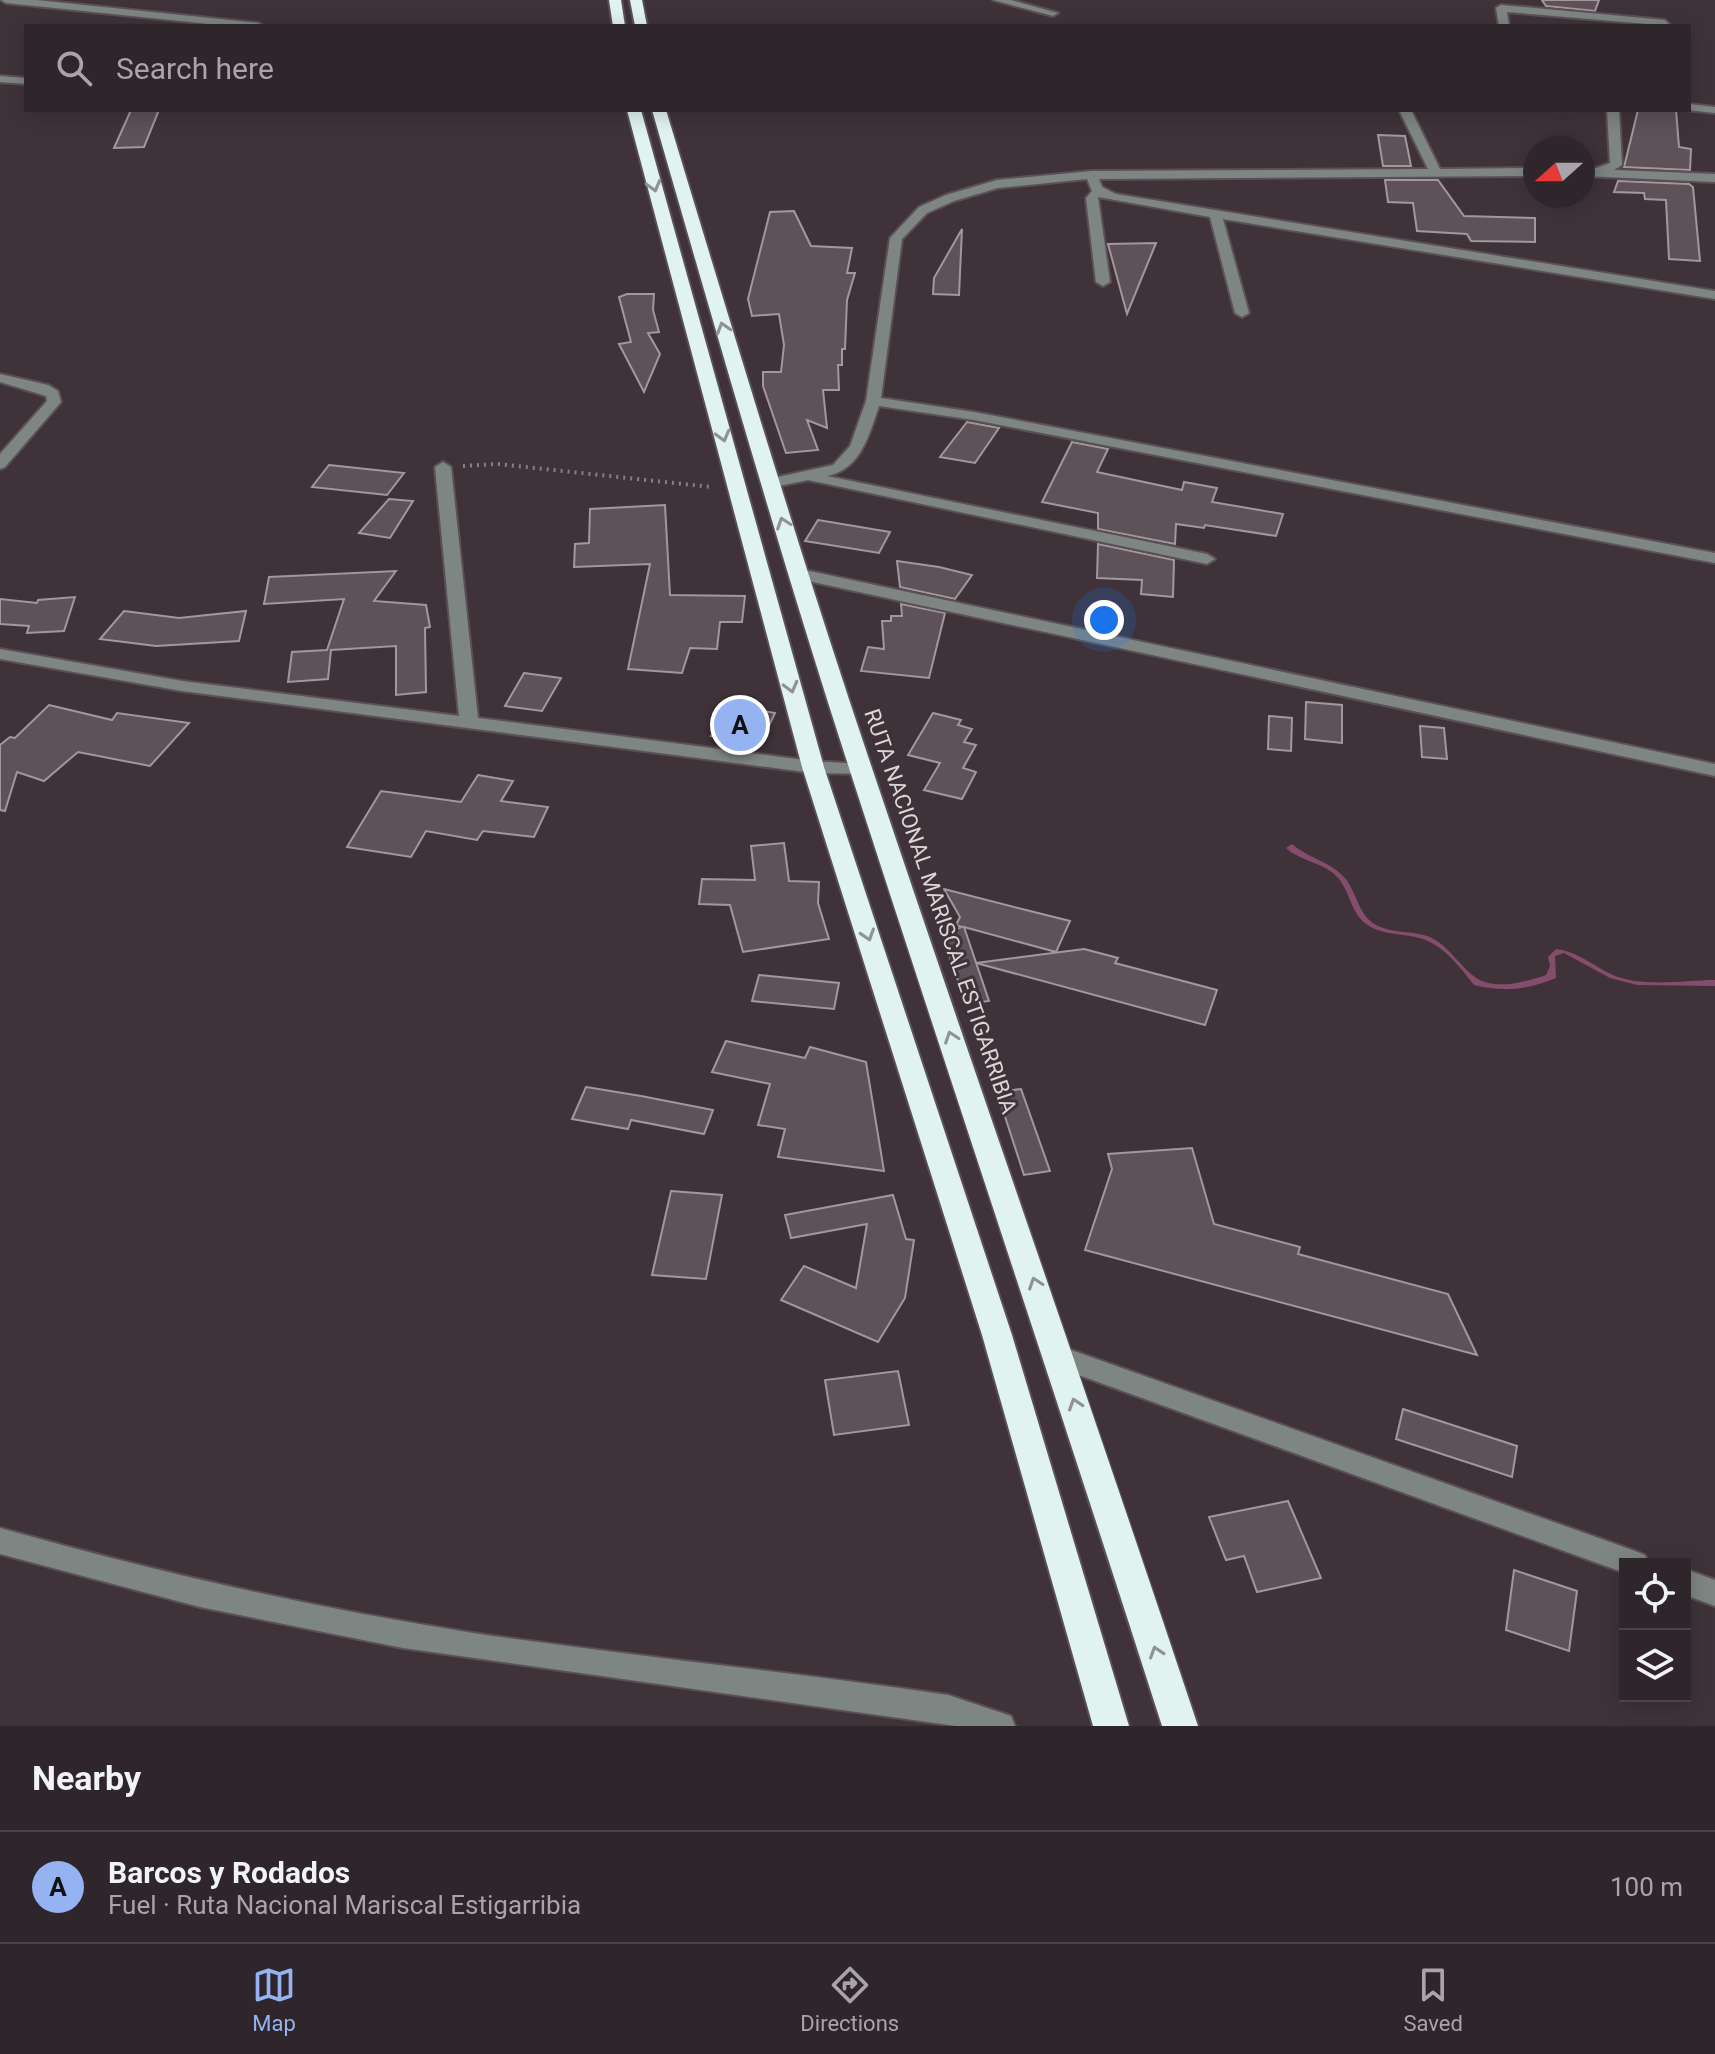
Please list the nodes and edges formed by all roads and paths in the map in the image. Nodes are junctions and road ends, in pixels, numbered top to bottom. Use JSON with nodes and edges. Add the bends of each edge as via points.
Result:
{"nodes":[{"id":1,"x":6,"y":0,"type":"edge"},
{"id":2,"x":615,"y":0,"type":"edge"},
{"id":3,"x":636,"y":0,"type":"edge"},
{"id":4,"x":998,"y":0,"type":"edge"},
{"id":5,"x":1052,"y":0,"type":"edge"},
{"id":6,"x":1053,"y":13,"type":"junction"},
{"id":7,"x":239,"y":24,"type":"edge"},
{"id":8,"x":619,"y":24,"type":"edge"},
{"id":9,"x":641,"y":24,"type":"edge"},
{"id":10,"x":1054,"y":24,"type":"edge"},
{"id":11,"x":1504,"y":24,"type":"edge"},
{"id":12,"x":1665,"y":24,"type":"edge"},
{"id":13,"x":0,"y":79,"type":"edge"},
{"id":14,"x":24,"y":81,"type":"edge"},
{"id":15,"x":1691,"y":107,"type":"edge"},
{"id":16,"x":1715,"y":110,"type":"edge"},
{"id":17,"x":635,"y":112,"type":"edge"},
{"id":18,"x":660,"y":112,"type":"edge"},
{"id":19,"x":1406,"y":112,"type":"edge"},
{"id":20,"x":1613,"y":112,"type":"edge"},
{"id":21,"x":1595,"y":170,"type":"edge"},
{"id":22,"x":1435,"y":171,"type":"junction"},
{"id":23,"x":1523,"y":172,"type":"edge"},
{"id":24,"x":1595,"y":172,"type":"edge"},
{"id":25,"x":1092,"y":175,"type":"junction"},
{"id":26,"x":1715,"y":178,"type":"edge"},
{"id":27,"x":1100,"y":192,"type":"junction"},
{"id":28,"x":1216,"y":215,"type":"junction"},
{"id":29,"x":1103,"y":282,"type":"dead end"},
{"id":30,"x":1715,"y":295,"type":"edge"},
{"id":31,"x":1242,"y":313,"type":"dead end"},
{"id":32,"x":0,"y":378,"type":"edge"},
{"id":33,"x":873,"y":401,"type":"junction"},
{"id":34,"x":0,"y":464,"type":"edge"},
{"id":35,"x":443,"y":467,"type":"joint"},
{"id":36,"x":802,"y":475,"type":"junction"},
{"id":37,"x":770,"y":483,"type":"junction"},
{"id":38,"x":737,"y":489,"type":"junction"},
{"id":39,"x":1715,"y":558,"type":"edge"},
{"id":40,"x":1207,"y":559,"type":"dead end"},
{"id":41,"x":800,"y":574,"type":"junction"},
{"id":42,"x":0,"y":654,"type":"edge"},
{"id":43,"x":469,"y":723,"type":"junction"},
{"id":44,"x":813,"y":767,"type":"junction"},
{"id":45,"x":861,"y":770,"type":"junction"},
{"id":46,"x":1715,"y":770,"type":"edge"},
{"id":47,"x":1060,"y":1357,"type":"junction"},
{"id":48,"x":0,"y":1541,"type":"edge"},
{"id":49,"x":1619,"y":1558,"type":"edge"},
{"id":50,"x":1691,"y":1584,"type":"edge"},
{"id":51,"x":1715,"y":1593,"type":"edge"},
{"id":52,"x":1000,"y":1726,"type":"edge"},
{"id":53,"x":1111,"y":1726,"type":"edge"},
{"id":54,"x":1180,"y":1726,"type":"edge"}],
"edges":[{"from":1,"to":7,"type":"street"},
{"from":2,"to":8,"type":"highway"},
{"from":3,"to":9,"type":"highway"},
{"from":4,"to":6,"type":"street"},
{"from":5,"to":6,"type":"street"},
{"from":6,"to":10,"type":"street"},
{"from":11,"to":12,"type":"street","via":[[1501,8]]},
{"from":13,"to":14,"type":"street"},
{"from":15,"to":16,"type":"street"},
{"from":17,"to":38,"type":"highway","one_way":true},
{"from":37,"to":18,"type":"highway","name":"RUTA NACIONAL MARISCAL ESTIGARRIBIA","one_way":true},
{"from":19,"to":22,"type":"street"},
{"from":20,"to":21,"type":"street","via":[[1616,165]]},
{"from":22,"to":23,"type":"street"},
{"from":22,"to":25,"type":"street"},
{"from":24,"to":26,"type":"street"},
{"from":25,"to":27,"type":"street"},
{"from":25,"to":33,"type":"street","via":[[977,188],[923,210],[910,221],[896,238]]},
{"from":27,"to":28,"type":"street"},
{"from":27,"to":29,"type":"street","via":[[1092,198]]},
{"from":28,"to":30,"type":"street"},
{"from":28,"to":31,"type":"street"},
{"from":32,"to":34,"type":"street","via":[[43,388],[53,394],[54,402]]},
{"from":33,"to":36,"type":"street","via":[[857,447],[838,469]]},
{"from":33,"to":39,"type":"street"},
{"from":35,"to":38,"type":"path","via":[[497,464]]},
{"from":35,"to":43,"type":"street"},
{"from":36,"to":37,"type":"street"},
{"from":36,"to":40,"type":"street"},
{"from":41,"to":37,"type":"highway","name":"RUTA NACIONAL MARISCAL ESTIGARRIBIA","one_way":true},
{"from":38,"to":44,"type":"highway","one_way":true},
{"from":41,"to":45,"type":"highway","name":"RUTA NACIONAL MARISCAL ESTIGARRIBIA"},
{"from":41,"to":46,"type":"street"},
{"from":42,"to":43,"type":"street","via":[[182,686]]},
{"from":43,"to":44,"type":"street"},
{"from":44,"to":45,"type":"street"},
{"from":44,"to":53,"type":"highway","one_way":true,"via":[[997,1335]]},
{"from":47,"to":45,"type":"highway","name":"RUTA NACIONAL MARISCAL ESTIGARRIBIA","one_way":true},
{"from":47,"to":49,"type":"street"},
{"from":54,"to":47,"type":"highway","name":"RUTA NACIONAL MARISCAL ESTIGARRIBIA","one_way":true},
{"from":48,"to":52,"type":"street","via":[[149,1581],[393,1632],[933,1707]]},
{"from":50,"to":51,"type":"street"}]}
